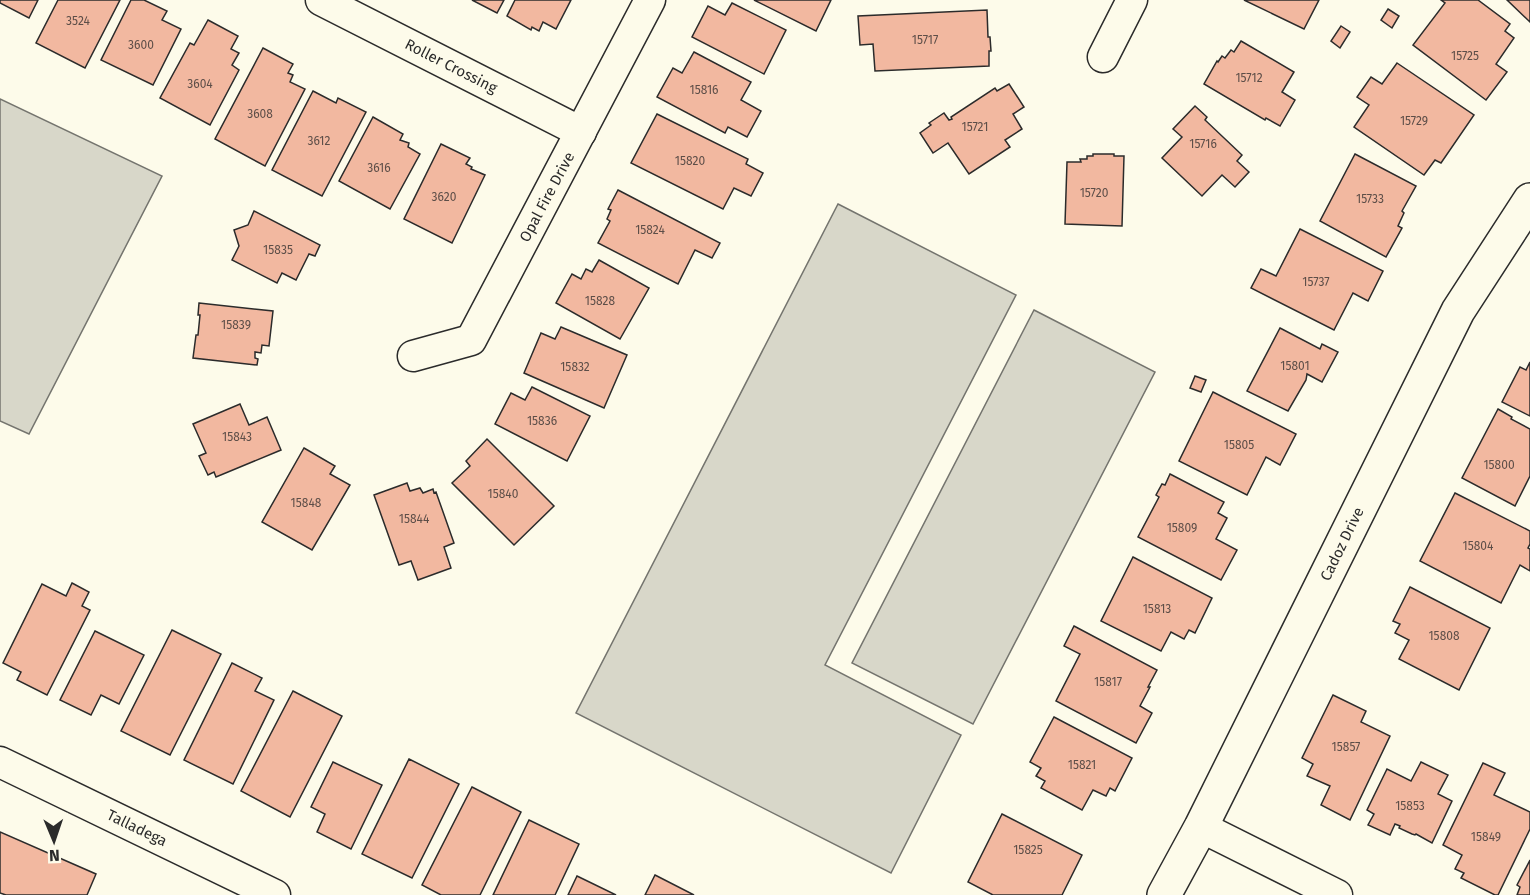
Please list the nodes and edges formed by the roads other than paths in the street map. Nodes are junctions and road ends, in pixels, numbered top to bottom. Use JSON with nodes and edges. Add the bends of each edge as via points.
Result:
{"nodes":[{"id":1,"x":321,"y":0,"type":"edge"},
{"id":2,"x":650,"y":0,"type":"edge"},
{"id":3,"x":1132,"y":0,"type":"edge"},
{"id":4,"x":1103,"y":57,"type":"dead end"},
{"id":5,"x":581,"y":132,"type":"junction"},
{"id":6,"x":1530,"y":200,"type":"edge"},
{"id":7,"x":412,"y":356,"type":"dead end"},
{"id":8,"x":0,"y":762,"type":"edge"},
{"id":9,"x":1201,"y":826,"type":"junction"},
{"id":10,"x":274,"y":895,"type":"edge"},
{"id":11,"x":1164,"y":895,"type":"edge"},
{"id":12,"x":1337,"y":895,"type":"edge"}],
"edges":[{"from":1,"to":5,"type":"street","name":"Roller Crossing"},
{"from":2,"to":5,"type":"street","name":"Opal Fire Drive"},
{"from":3,"to":4,"type":"street"},
{"from":5,"to":7,"type":"street","name":"Opal Fire Drive","via":[[471,340]]},
{"from":6,"to":9,"type":"street","name":"Cadoz Drive","via":[[1458,311]]},
{"from":8,"to":10,"type":"street","name":"Talladega"},
{"from":9,"to":11,"type":"street","name":"Cadoz Drive"},
{"from":9,"to":12,"type":"street"}]}
